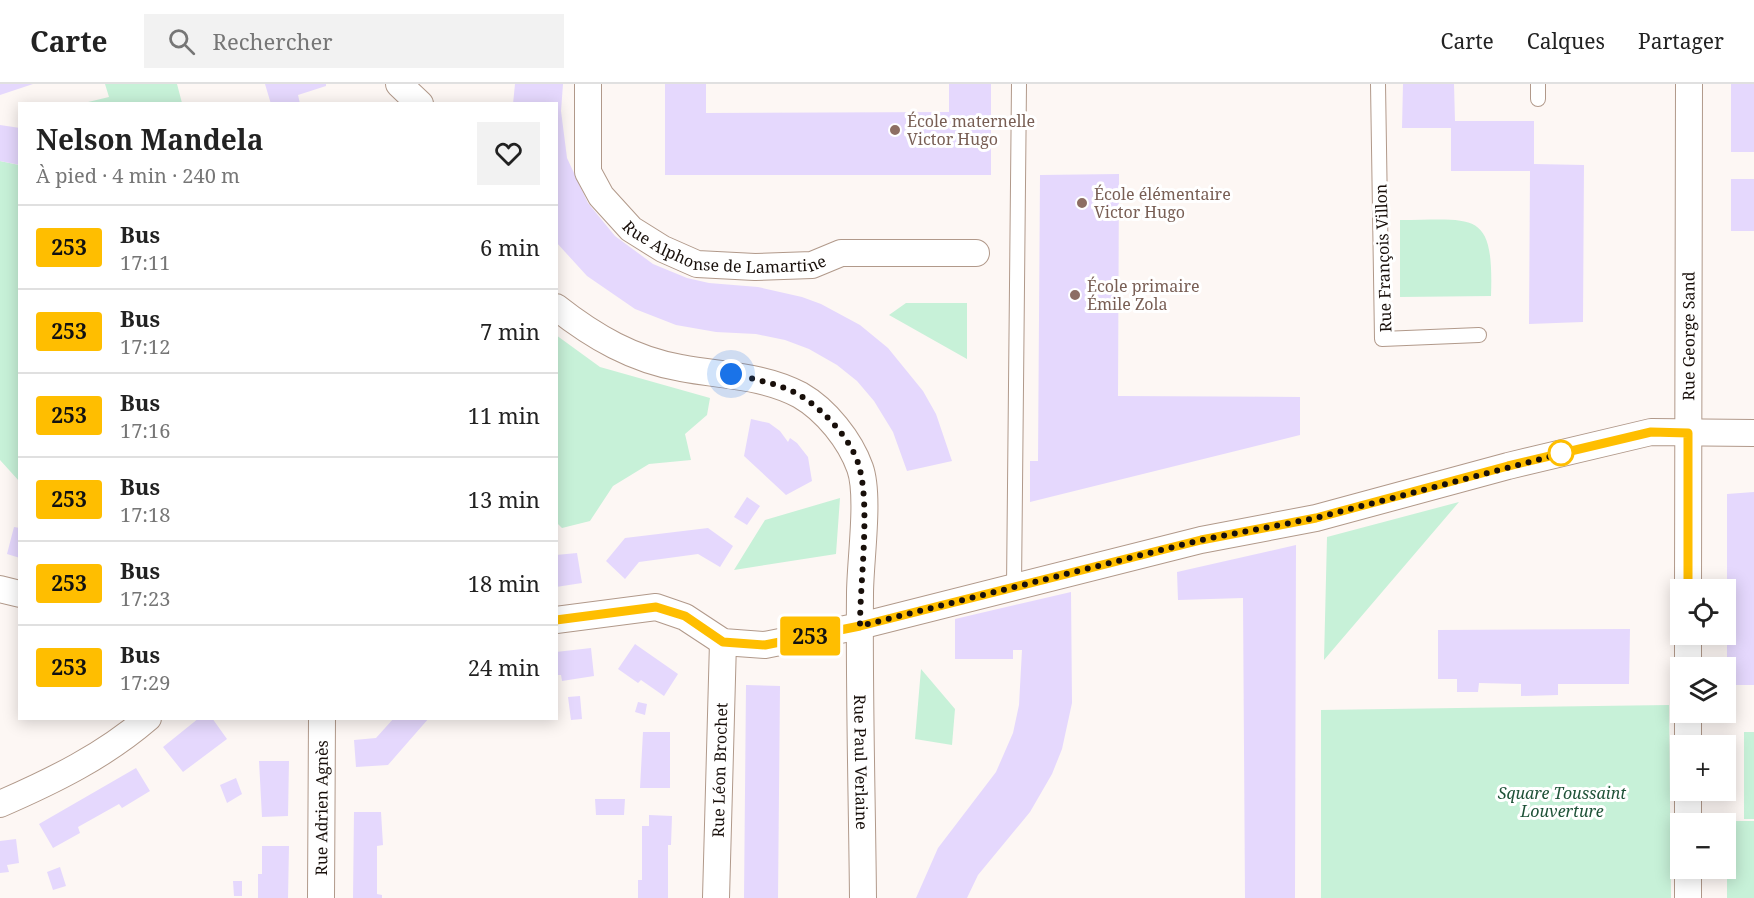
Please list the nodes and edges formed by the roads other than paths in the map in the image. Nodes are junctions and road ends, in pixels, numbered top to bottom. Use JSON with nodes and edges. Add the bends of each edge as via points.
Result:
{"nodes":[{"id":1,"x":399,"y":84,"type":"edge"},
{"id":2,"x":588,"y":84,"type":"edge"},
{"id":3,"x":1019,"y":84,"type":"edge"},
{"id":4,"x":1378,"y":84,"type":"edge"},
{"id":5,"x":1538,"y":84,"type":"edge"},
{"id":6,"x":1689,"y":84,"type":"edge"},
{"id":7,"x":1538,"y":99,"type":"dead end"},
{"id":8,"x":418,"y":102,"type":"edge"},
{"id":9,"x":976,"y":253,"type":"dead end"},
{"id":10,"x":558,"y":309,"type":"edge"},
{"id":11,"x":1479,"y":335,"type":"dead end"},
{"id":12,"x":1688,"y":433,"type":"junction"},
{"id":13,"x":1754,"y":433,"type":"edge"},
{"id":14,"x":1688,"y":579,"type":"edge"},
{"id":15,"x":1014,"y":587,"type":"junction"},
{"id":16,"x":0,"y":590,"type":"edge"},
{"id":17,"x":18,"y":594,"type":"edge"},
{"id":18,"x":558,"y":620,"type":"edge"},
{"id":19,"x":860,"y":626,"type":"junction"},
{"id":20,"x":723,"y":642,"type":"junction"},
{"id":21,"x":146,"y":720,"type":"edge"},
{"id":22,"x":322,"y":720,"type":"edge"},
{"id":23,"x":0,"y":804,"type":"edge"},
{"id":24,"x":1688,"y":879,"type":"edge"},
{"id":25,"x":321,"y":898,"type":"edge"},
{"id":26,"x":716,"y":898,"type":"edge"},
{"id":27,"x":863,"y":898,"type":"edge"},
{"id":28,"x":1688,"y":898,"type":"edge"}],
"edges":[{"from":1,"to":8,"type":"street"},
{"from":2,"to":9,"type":"street","name":"Rue Alphonse de Lamartine","via":[[588,172],[601,196],[631,229],[697,264],[812,265],[841,253]]},
{"from":3,"to":15,"type":"lane"},
{"from":4,"to":11,"type":"lane","name":"Rue François Villon","via":[[1382,339]]},
{"from":5,"to":7,"type":"lane"},
{"from":6,"to":12,"type":"street","name":"Rue George Sand"},
{"from":10,"to":19,"type":"street","via":[[590,333],[624,351],[682,369],[768,383],[801,396],[826,416],[846,440],[860,469],[864,508]]},
{"from":12,"to":13,"type":"street"},
{"from":12,"to":14,"type":"street","name":"Rue George Sand"},
{"from":12,"to":15,"type":"street","via":[[1651,432],[1316,518],[1201,540]]},
{"from":15,"to":19,"type":"street"},
{"from":16,"to":17,"type":"street"},
{"from":18,"to":20,"type":"street","via":[[656,607],[685,616]]},
{"from":19,"to":20,"type":"street","via":[[765,645]]},
{"from":19,"to":27,"type":"street","name":"Rue Paul Verlaine"},
{"from":20,"to":26,"type":"street","name":"Rue Léon Brochet"},
{"from":21,"to":23,"type":"street","via":[[59,778]]},
{"from":22,"to":25,"type":"street","name":"Rue Adrien Agnès"},
{"from":24,"to":28,"type":"street"}]}
